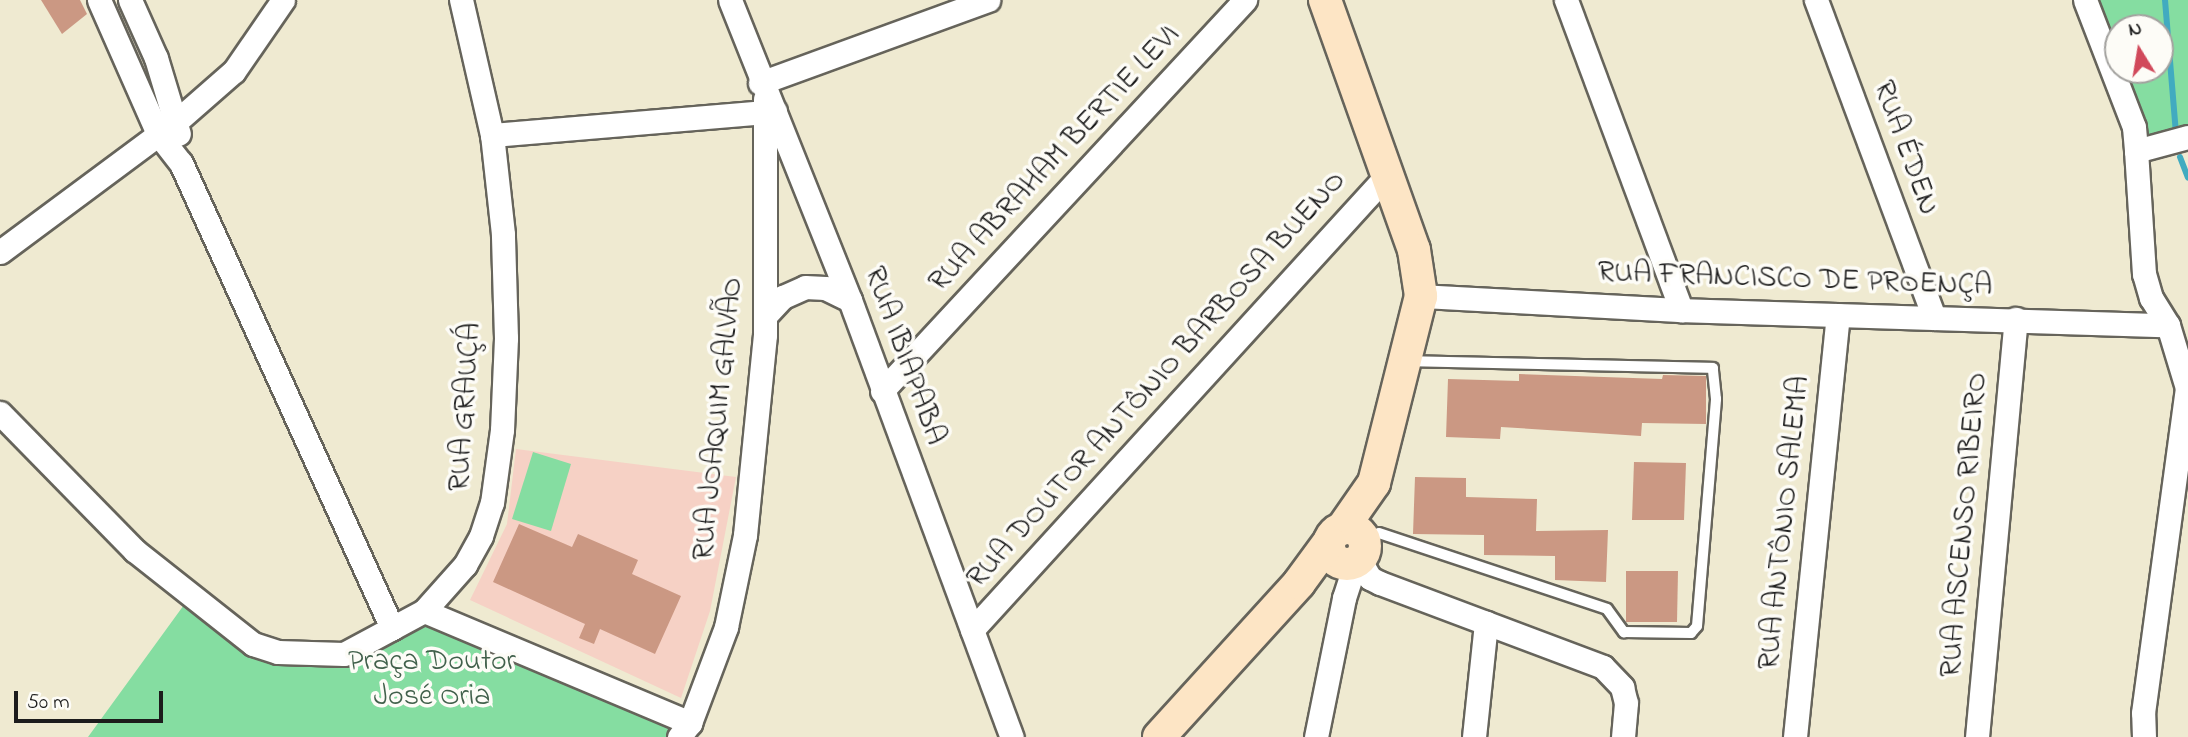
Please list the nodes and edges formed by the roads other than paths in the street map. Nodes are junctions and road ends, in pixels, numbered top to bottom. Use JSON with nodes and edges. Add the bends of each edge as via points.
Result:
{"nodes":[{"id":1,"x":99,"y":0,"type":"edge"},
{"id":2,"x":130,"y":0,"type":"edge"},
{"id":3,"x":283,"y":0,"type":"edge"},
{"id":4,"x":461,"y":0,"type":"edge"},
{"id":5,"x":730,"y":0,"type":"edge"},
{"id":6,"x":988,"y":0,"type":"edge"},
{"id":7,"x":1245,"y":0,"type":"edge"},
{"id":8,"x":1325,"y":0,"type":"edge"},
{"id":9,"x":1566,"y":0,"type":"edge"},
{"id":10,"x":1816,"y":0,"type":"edge"},
{"id":11,"x":2085,"y":0,"type":"edge"},
{"id":12,"x":766,"y":101,"type":"junction"},
{"id":13,"x":178,"y":120,"type":"junction"},
{"id":14,"x":158,"y":134,"type":"junction"},
{"id":15,"x":492,"y":135,"type":"junction"},
{"id":16,"x":2187,"y":139,"type":"edge"},
{"id":17,"x":2136,"y":150,"type":"junction"},
{"id":18,"x":181,"y":163,"type":"junction"},
{"id":19,"x":1389,"y":173,"type":"junction"},
{"id":20,"x":0,"y":252,"type":"edge"},
{"id":21,"x":1420,"y":296,"type":"junction"},
{"id":22,"x":850,"y":300,"type":"junction"},
{"id":23,"x":1681,"y":310,"type":"junction"},
{"id":24,"x":766,"y":315,"type":"junction"},
{"id":25,"x":1838,"y":315,"type":"junction"},
{"id":26,"x":1934,"y":318,"type":"junction"},
{"id":27,"x":2017,"y":319,"type":"junction"},
{"id":28,"x":2168,"y":325,"type":"junction"},
{"id":29,"x":1405,"y":361,"type":"junction"},
{"id":30,"x":882,"y":391,"type":"junction"},
{"id":31,"x":0,"y":413,"type":"edge"},
{"id":32,"x":1348,"y":551,"type":"junction"},
{"id":33,"x":424,"y":611,"type":"junction"},
{"id":34,"x":1486,"y":623,"type":"junction"},
{"id":35,"x":392,"y":628,"type":"junction"},
{"id":36,"x":972,"y":630,"type":"junction"},
{"id":37,"x":684,"y":730,"type":"edge"},
{"id":38,"x":1012,"y":737,"type":"edge"},
{"id":39,"x":1159,"y":737,"type":"edge"},
{"id":40,"x":1316,"y":737,"type":"edge"},
{"id":41,"x":1474,"y":737,"type":"edge"},
{"id":42,"x":1623,"y":737,"type":"edge"},
{"id":43,"x":1795,"y":737,"type":"edge"},
{"id":44,"x":1977,"y":737,"type":"edge"},
{"id":45,"x":2144,"y":737,"type":"edge"}],
"edges":[{"from":1,"to":14,"type":"street"},
{"from":2,"to":13,"type":"street"},
{"from":3,"to":13,"type":"street","via":[[234,71]]},
{"from":4,"to":15,"type":"street","name":"RUA GRAUÇÁ"},
{"from":5,"to":12,"type":"street","name":"RUA IBIAPABA"},
{"from":6,"to":12,"type":"street"},
{"from":7,"to":30,"type":"street","name":"RUA ABRAHAM BERTIE LEVI"},
{"from":8,"to":19,"type":"street"},
{"from":9,"to":23,"type":"street"},
{"from":10,"to":26,"type":"street","name":"RUA ÉDEN"},
{"from":11,"to":17,"type":"street","via":[[2134,127]]},
{"from":12,"to":15,"type":"street"},
{"from":12,"to":22,"type":"street","name":"RUA IBIAPABA"},
{"from":12,"to":24,"type":"street","name":"RUA JOAQUIM GALVÃO"},
{"from":13,"to":14,"type":"street"},
{"from":13,"to":18,"type":"street"},
{"from":14,"to":18,"type":"street"},
{"from":14,"to":20,"type":"street"},
{"from":15,"to":33,"type":"street","name":"RUA GRAUÇÁ","via":[[503,234],[506,338],[502,430],[492,503],[465,565]]},
{"from":16,"to":17,"type":"street"},
{"from":17,"to":28,"type":"street","via":[[2144,274],[2151,298]]},
{"from":18,"to":35,"type":"street"},
{"from":19,"to":21,"type":"street","via":[[1414,250]]},
{"from":19,"to":36,"type":"street","name":"RUA DOUTOR ANTÔNIO BARBOSA BUENO"},
{"from":21,"to":23,"type":"street","name":"RUA FRANCISCO DE PROENÇA"},
{"from":21,"to":29,"type":"street"},
{"from":22,"to":24,"type":"street","via":[[825,288],[805,287],[783,297]]},
{"from":22,"to":30,"type":"street","name":"RUA IBIAPABA"},
{"from":23,"to":25,"type":"street","name":"RUA FRANCISCO DE PROENÇA"},
{"from":24,"to":37,"type":"street","name":"RUA JOAQUIM GALVÃO","via":[[745,535],[726,627]]},
{"from":25,"to":26,"type":"street","name":"RUA FRANCISCO DE PROENÇA"},
{"from":25,"to":43,"type":"street","name":"RUA ANTÔNIO SALEMA"},
{"from":26,"to":27,"type":"street","name":"RUA FRANCISCO DE PROENÇA"},
{"from":27,"to":28,"type":"street","name":"RUA FRANCISCO DE PROENÇA"},
{"from":27,"to":44,"type":"street","name":"RUA ASCENSO RIBEIRO"},
{"from":28,"to":45,"type":"street","via":[[2187,388]]},
{"from":29,"to":32,"type":"street","via":[[1374,483]]},
{"from":29,"to":32,"type":"lane","via":[[1713,368],[1716,399],[1697,626],[1691,633],[1624,632],[1607,609],[1378,533]]},
{"from":30,"to":36,"type":"street","name":"RUA IBIAPABA"},
{"from":31,"to":35,"type":"street","name":"RUA GRAUÇÁ","via":[[134,550],[253,644],[278,652],[344,654]]},
{"from":32,"to":34,"type":"street","via":[[1370,578]]},
{"from":32,"to":39,"type":"street","via":[[1299,583]]},
{"from":32,"to":40,"type":"street","via":[[1344,598]]},
{"from":33,"to":35,"type":"street","name":"RUA GRAUÇÁ"},
{"from":33,"to":37,"type":"street"},
{"from":34,"to":41,"type":"street"},
{"from":34,"to":42,"type":"street","via":[[1603,667],[1617,678],[1626,703]]},
{"from":36,"to":38,"type":"street","name":"RUA IBIAPABA"}]}
